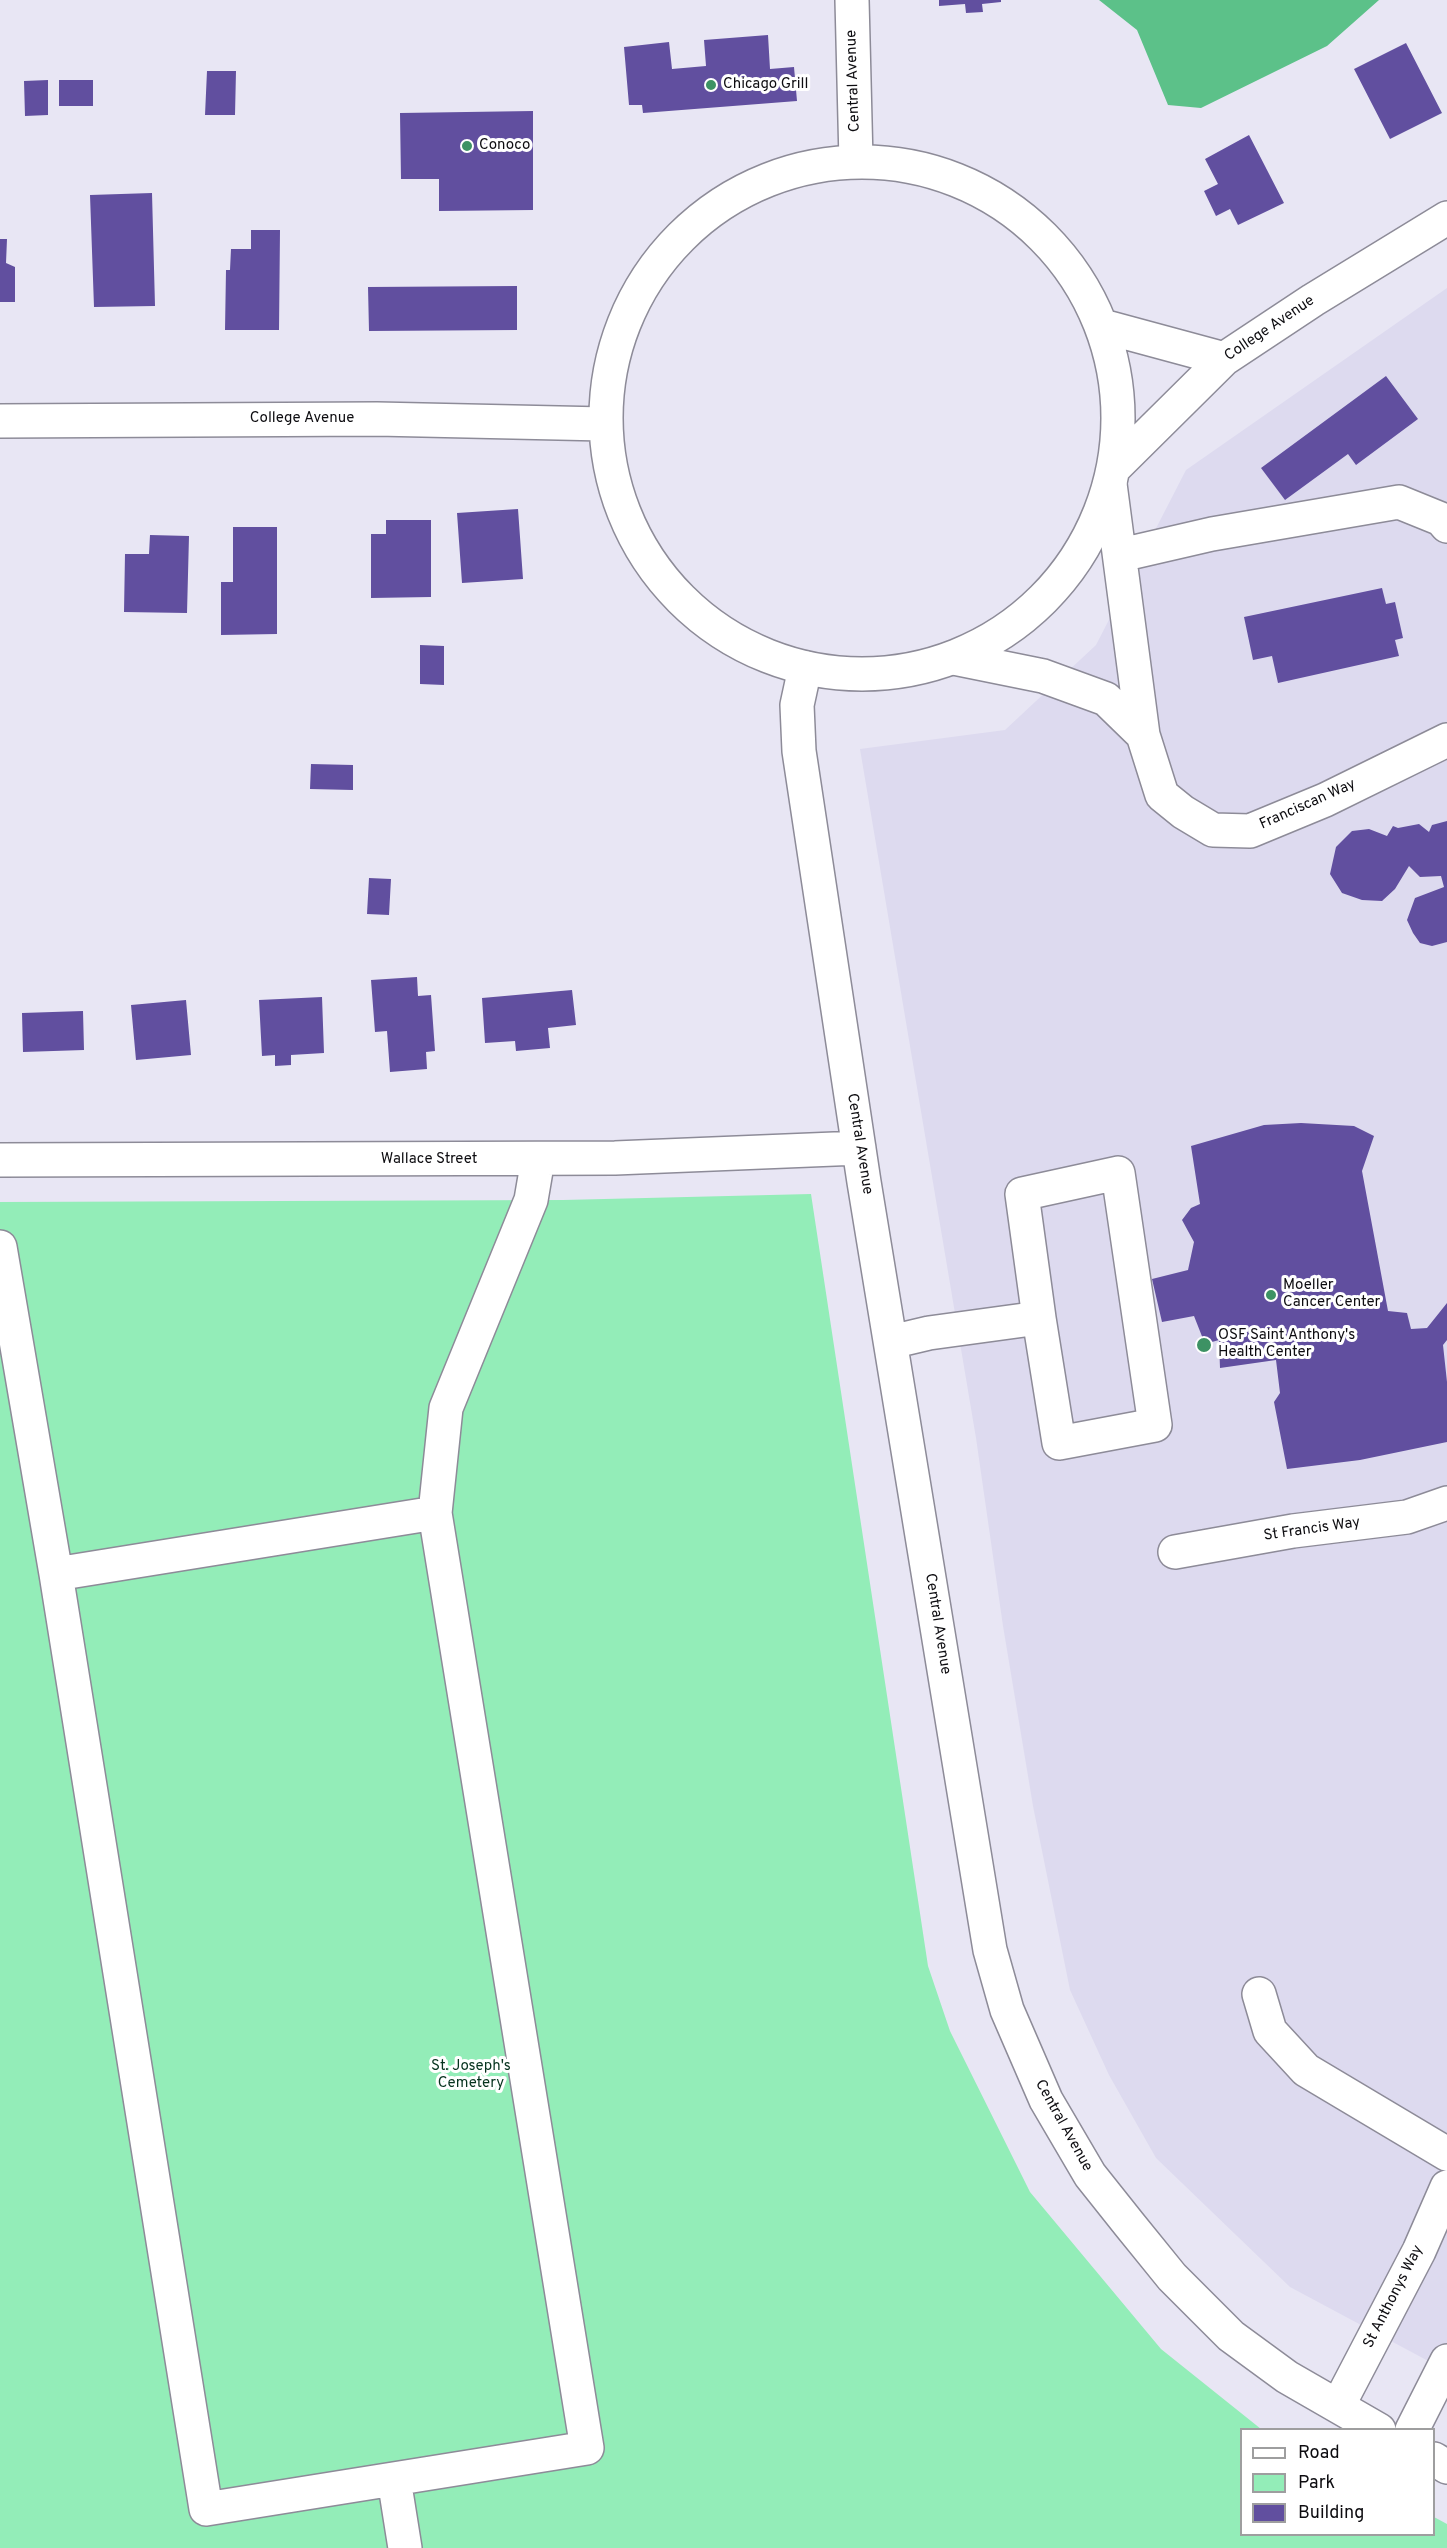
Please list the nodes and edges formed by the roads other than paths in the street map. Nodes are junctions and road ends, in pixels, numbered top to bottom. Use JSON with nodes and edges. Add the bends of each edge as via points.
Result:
{"nodes":[{"id":1,"x":852,"y":0,"type":"edge"},
{"id":2,"x":856,"y":161,"type":"junction"},
{"id":3,"x":1447,"y":219,"type":"edge"},
{"id":4,"x":1102,"y":326,"type":"junction"},
{"id":5,"x":1224,"y":359,"type":"junction"},
{"id":6,"x":0,"y":422,"type":"edge"},
{"id":7,"x":604,"y":424,"type":"junction"},
{"id":8,"x":1113,"y":476,"type":"junction"},
{"id":9,"x":1447,"y":526,"type":"edge"},
{"id":10,"x":1121,"y":555,"type":"junction"},
{"id":11,"x":954,"y":658,"type":"junction"},
{"id":12,"x":805,"y":668,"type":"junction"},
{"id":13,"x":1143,"y":735,"type":"junction"},
{"id":14,"x":1447,"y":740,"type":"edge"},
{"id":15,"x":859,"y":1148,"type":"junction"},
{"id":16,"x":538,"y":1159,"type":"junction"},
{"id":17,"x":0,"y":1160,"type":"edge"},
{"id":18,"x":0,"y":1247,"type":"edge"},
{"id":19,"x":1039,"y":1318,"type":"junction"},
{"id":20,"x":891,"y":1342,"type":"junction"},
{"id":21,"x":1447,"y":1503,"type":"edge"},
{"id":22,"x":435,"y":1513,"type":"junction"},
{"id":23,"x":1175,"y":1552,"type":"dead end"},
{"id":24,"x":56,"y":1574,"type":"junction"},
{"id":25,"x":1259,"y":1994,"type":"dead end"},
{"id":26,"x":1447,"y":2154,"type":"edge"},
{"id":27,"x":1447,"y":2187,"type":"edge"},
{"id":28,"x":1447,"y":2361,"type":"edge"},
{"id":29,"x":1338,"y":2406,"type":"junction"},
{"id":30,"x":1376,"y":2428,"type":"edge"},
{"id":31,"x":1413,"y":2428,"type":"edge"},
{"id":32,"x":394,"y":2479,"type":"junction"},
{"id":33,"x":405,"y":2548,"type":"edge"}],
"edges":[{"from":1,"to":2,"type":"street","name":"Central Avenue"},
{"from":2,"to":4,"type":"street","via":[[934,172],[972,186],[1006,205],[1037,229],[1064,258],[1086,291]]},
{"from":2,"to":7,"type":"street","via":[[812,166],[769,179],[728,199],[684,233],[636,295],[618,336],[607,380]]},
{"from":3,"to":5,"type":"street","name":"College Avenue"},
{"from":4,"to":5,"type":"street"},
{"from":4,"to":8,"type":"street","via":[[1117,381],[1119,410]]},
{"from":5,"to":8,"type":"street","name":"College Avenue"},
{"from":6,"to":7,"type":"street","name":"College Avenue","via":[[377,419]]},
{"from":7,"to":12,"type":"street","via":[[610,472],[625,519],[666,584],[716,630],[759,653]]},
{"from":8,"to":10,"type":"street","name":"Franciscan Way"},
{"from":8,"to":11,"type":"street","via":[[1097,522],[1078,558],[1053,590],[1024,617]]},
{"from":9,"to":10,"type":"street","via":[[1441,519],[1399,502],[1212,534]]},
{"from":10,"to":13,"type":"street","name":"Franciscan Way"},
{"from":11,"to":12,"type":"street","via":[[880,674],[842,674]]},
{"from":11,"to":13,"type":"street","name":"Franciscan Way","via":[[1043,676],[1106,699]]},
{"from":12,"to":15,"type":"street","name":"Central Avenue","via":[[797,705],[799,751]]},
{"from":13,"to":14,"type":"street","name":"Franciscan Way","via":[[1162,795],[1213,830],[1232,831],[1250,831],[1325,800]]},
{"from":15,"to":16,"type":"street","name":"Wallace Street"},
{"from":15,"to":20,"type":"street","name":"Central Avenue"},
{"from":16,"to":17,"type":"street","name":"Wallace Street"},
{"from":16,"to":22,"type":"street","via":[[531,1200],[446,1408]]},
{"from":18,"to":24,"type":"street"},
{"from":19,"to":19,"type":"street","via":[[1059,1443],[1155,1425],[1118,1173],[1022,1194]]},
{"from":19,"to":20,"type":"street"},
{"from":20,"to":29,"type":"street","name":"Central Avenue","via":[[990,1950],[1007,2010],[1046,2100],[1090,2175],[1172,2277],[1231,2336],[1287,2377]]},
{"from":21,"to":23,"type":"street","name":"St Francis Way","via":[[1407,1517],[1293,1531]]},
{"from":22,"to":24,"type":"street"},
{"from":22,"to":32,"type":"street","via":[[587,2448]]},
{"from":24,"to":32,"type":"street","via":[[206,2509]]},
{"from":25,"to":26,"type":"street","via":[[1270,2031],[1305,2070]]},
{"from":27,"to":29,"type":"street","name":"St Anthonys Way","via":[[1419,2252]]},
{"from":28,"to":31,"type":"street"},
{"from":29,"to":30,"type":"street","name":"Central Avenue"},
{"from":32,"to":33,"type":"street"}]}
